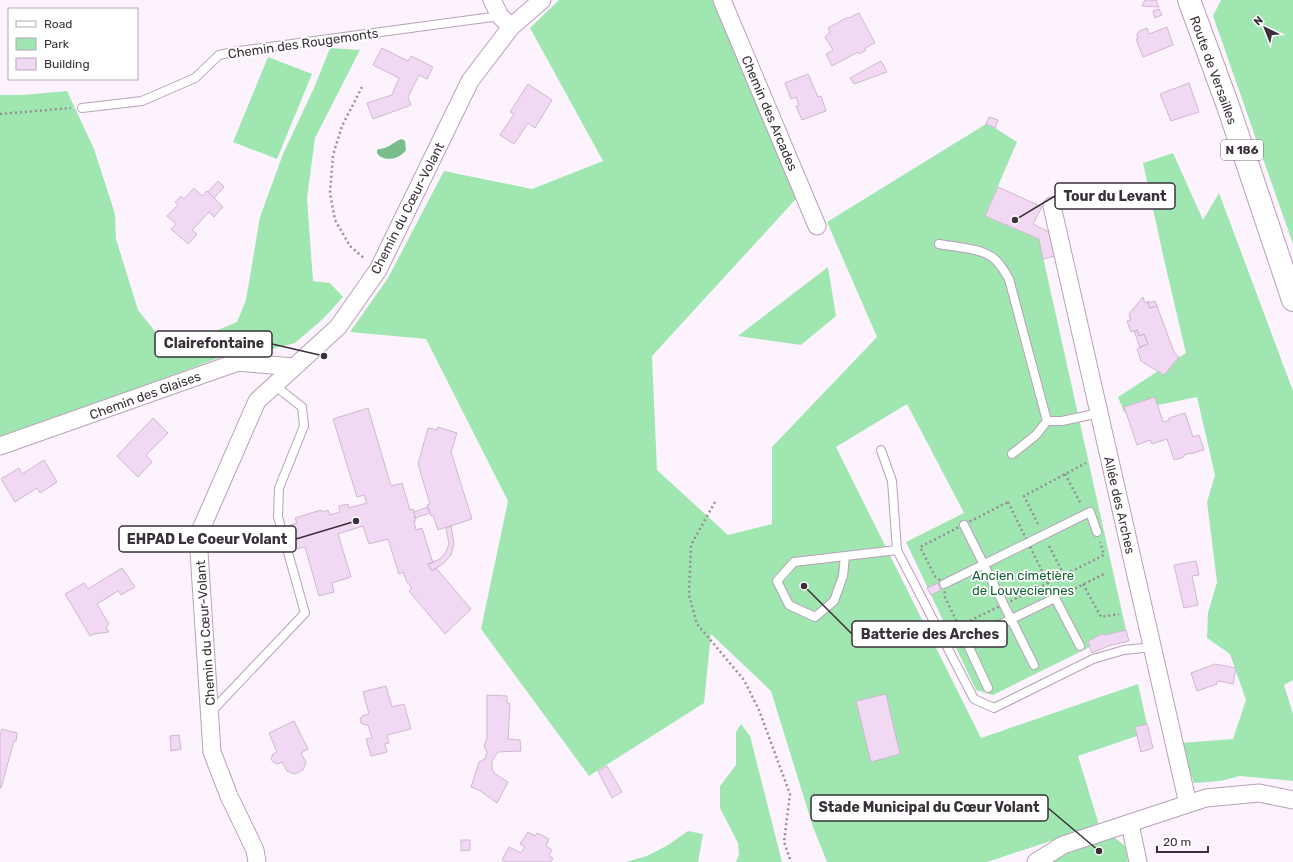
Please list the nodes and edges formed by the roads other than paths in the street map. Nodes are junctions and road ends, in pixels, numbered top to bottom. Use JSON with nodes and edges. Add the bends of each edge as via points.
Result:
{"nodes":[{"id":1,"x":492,"y":0,"type":"edge"},
{"id":2,"x":542,"y":0,"type":"edge"},
{"id":3,"x":722,"y":0,"type":"edge"},
{"id":4,"x":1188,"y":0,"type":"edge"},
{"id":5,"x":505,"y":22,"type":"junction"},
{"id":6,"x":82,"y":108,"type":"road end"},
{"id":7,"x":1052,"y":206,"type":"dead end"},
{"id":8,"x":817,"y":226,"type":"dead end"},
{"id":9,"x":939,"y":244,"type":"dead end"},
{"id":10,"x":1293,"y":300,"type":"edge"},
{"id":11,"x":293,"y":368,"type":"junction"},
{"id":12,"x":274,"y":385,"type":"junction"},
{"id":13,"x":1099,"y":413,"type":"junction"},
{"id":14,"x":1047,"y":420,"type":"junction"},
{"id":15,"x":0,"y":446,"type":"edge"},
{"id":16,"x":881,"y":450,"type":"dead end"},
{"id":17,"x":1012,"y":454,"type":"dead end"},
{"id":18,"x":964,"y":524,"type":"dead end"},
{"id":19,"x":1097,"y":532,"type":"dead end"},
{"id":20,"x":897,"y":550,"type":"junction"},
{"id":21,"x":844,"y":556,"type":"junction"},
{"id":22,"x":984,"y":564,"type":"junction"},
{"id":23,"x":944,"y":584,"type":"dead end"},
{"id":24,"x":1011,"y":619,"type":"junction"},
{"id":25,"x":1080,"y":646,"type":"dead end"},
{"id":26,"x":1153,"y":647,"type":"junction"},
{"id":27,"x":1034,"y":665,"type":"dead end"},
{"id":28,"x":988,"y":688,"type":"dead end"},
{"id":29,"x":210,"y":714,"type":"junction"},
{"id":30,"x":1293,"y":800,"type":"edge"},
{"id":31,"x":1188,"y":804,"type":"junction"},
{"id":32,"x":1130,"y":824,"type":"junction"},
{"id":33,"x":257,"y":862,"type":"edge"},
{"id":34,"x":1036,"y":862,"type":"edge"},
{"id":35,"x":1138,"y":862,"type":"edge"}],
"edges":[{"from":1,"to":5,"type":"street"},
{"from":2,"to":5,"type":"street","name":"Chemin du Cœur-Volant"},
{"from":3,"to":8,"type":"street","name":"Chemin des Arcades"},
{"from":4,"to":10,"type":"main road","name":"Route de Versailles","number":"N 186","via":[[1228,106]]},
{"from":5,"to":6,"type":"lane","name":"Chemin des Rougemonts","via":[[219,55],[195,78],[142,101]]},
{"from":5,"to":11,"type":"street","name":"Chemin du Cœur-Volant","via":[[470,81],[378,270],[338,327]]},
{"from":7,"to":13,"type":"street","name":"Allée des Arches"},
{"from":9,"to":14,"type":"lane","via":[[978,251],[992,256],[1002,266],[1009,279]]},
{"from":11,"to":12,"type":"street","name":"Chemin du Cœur-Volant"},
{"from":11,"to":15,"type":"street","name":"Chemin des Glaises","via":[[238,362]]},
{"from":12,"to":29,"type":"street","name":"Chemin du Cœur-Volant","via":[[257,401],[198,536]]},
{"from":12,"to":29,"type":"lane","via":[[302,407],[304,426],[279,488],[278,517],[305,613]]},
{"from":13,"to":14,"type":"lane","via":[[1062,421]]},
{"from":13,"to":26,"type":"street","name":"Allée des Arches"},
{"from":14,"to":17,"type":"lane","via":[[1036,435]]},
{"from":16,"to":20,"type":"lane","via":[[892,481]]},
{"from":18,"to":22,"type":"lane"},
{"from":19,"to":22,"type":"lane","via":[[1090,512]]},
{"from":20,"to":21,"type":"lane"},
{"from":20,"to":26,"type":"lane","via":[[974,699],[994,708],[1094,659],[1124,650]]},
{"from":21,"to":21,"type":"lane","via":[[794,562],[777,581],[789,605],[815,617],[834,601],[843,576]]},
{"from":22,"to":23,"type":"lane"},
{"from":22,"to":24,"type":"lane"},
{"from":24,"to":25,"type":"lane","via":[[1055,598]]},
{"from":24,"to":27,"type":"lane"},
{"from":24,"to":28,"type":"lane","via":[[966,641]]},
{"from":26,"to":31,"type":"street","name":"Allée des Arches"},
{"from":29,"to":33,"type":"street","name":"Chemin du Cœur-Volant","via":[[212,752],[229,796],[255,850]]},
{"from":30,"to":31,"type":"street","via":[[1259,793],[1206,798]]},
{"from":31,"to":32,"type":"street"},
{"from":32,"to":34,"type":"street","via":[[1063,845]]},
{"from":32,"to":35,"type":"street"}]}
